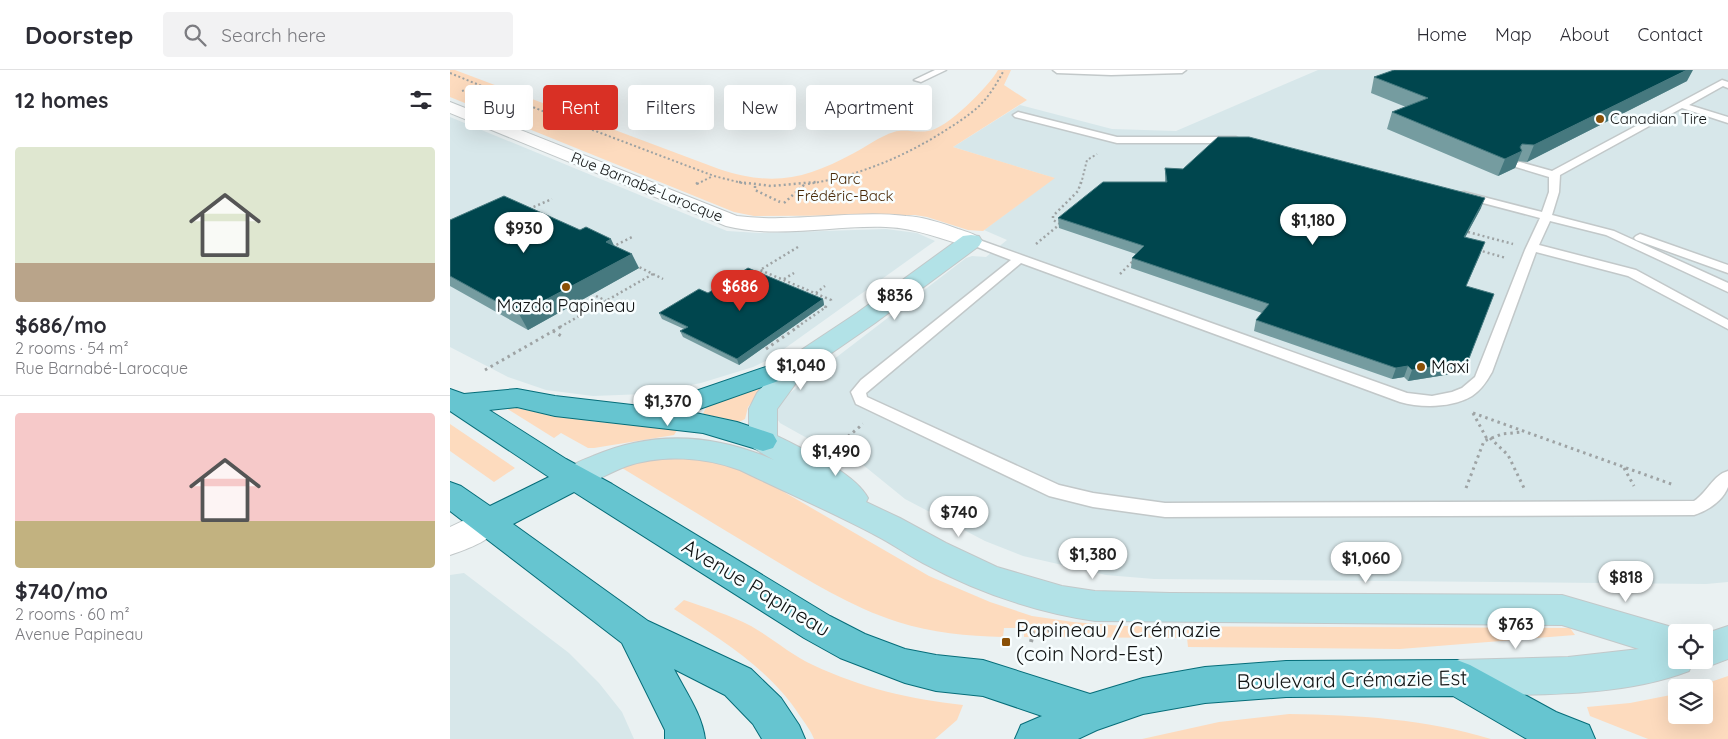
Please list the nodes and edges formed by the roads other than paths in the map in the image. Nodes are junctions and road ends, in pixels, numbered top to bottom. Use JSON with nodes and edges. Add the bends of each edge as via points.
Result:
{"nodes":[{"id":1,"x":942,"y":70,"type":"edge"},
{"id":2,"x":1057,"y":70,"type":"edge"},
{"id":3,"x":1182,"y":70,"type":"edge"},
{"id":4,"x":918,"y":80,"type":"dead end"},
{"id":5,"x":1728,"y":85,"type":"edge"},
{"id":6,"x":1681,"y":105,"type":"junction"},
{"id":7,"x":450,"y":107,"type":"edge"},
{"id":8,"x":1018,"y":115,"type":"dead end"},
{"id":9,"x":1728,"y":120,"type":"edge"},
{"id":10,"x":1247,"y":141,"type":"edge"},
{"id":11,"x":1520,"y":166,"type":"edge"},
{"id":12,"x":1555,"y":175,"type":"junction"},
{"id":13,"x":1449,"y":191,"type":"edge"},
{"id":14,"x":1547,"y":216,"type":"junction"},
{"id":15,"x":1599,"y":230,"type":"junction"},
{"id":16,"x":971,"y":241,"type":"junction"},
{"id":17,"x":1533,"y":247,"type":"junction"},
{"id":18,"x":1019,"y":259,"type":"junction"},
{"id":19,"x":1725,"y":265,"type":"edge"},
{"id":20,"x":1706,"y":277,"type":"junction"},
{"id":21,"x":1728,"y":288,"type":"edge"},
{"id":22,"x":1728,"y":325,"type":"edge"},
{"id":23,"x":795,"y":366,"type":"junction"},
{"id":24,"x":455,"y":401,"type":"edge"},
{"id":25,"x":654,"y":416,"type":"junction"},
{"id":26,"x":763,"y":442,"type":"junction"},
{"id":27,"x":1728,"y":477,"type":"edge"},
{"id":28,"x":574,"y":478,"type":"junction"},
{"id":29,"x":450,"y":494,"type":"edge"},
{"id":30,"x":488,"y":522,"type":"junction"},
{"id":31,"x":889,"y":527,"type":"junction"},
{"id":32,"x":450,"y":542,"type":"edge"},
{"id":33,"x":635,"y":632,"type":"junction"},
{"id":34,"x":1668,"y":642,"type":"edge"},
{"id":35,"x":1728,"y":642,"type":"edge"},
{"id":36,"x":1713,"y":648,"type":"edge"},
{"id":37,"x":1668,"y":661,"type":"edge"},
{"id":38,"x":1458,"y":678,"type":"junction"},
{"id":39,"x":1090,"y":713,"type":"junction"},
{"id":40,"x":689,"y":735,"type":"edge"},
{"id":41,"x":785,"y":739,"type":"edge"},
{"id":42,"x":1035,"y":739,"type":"edge"},
{"id":43,"x":1575,"y":739,"type":"edge"}],
"edges":[{"from":1,"to":4,"type":"lane"},
{"from":2,"to":3,"type":"lane"},
{"from":5,"to":6,"type":"lane","via":[[1722,83]]},
{"from":6,"to":9,"type":"lane"},
{"from":6,"to":12,"type":"lane"},
{"from":7,"to":16,"type":"street","name":"Rue Barnabé-Larocque","via":[[732,222],[906,222],[929,226]]},
{"from":8,"to":10,"type":"lane","via":[[1117,140]]},
{"from":11,"to":12,"type":"lane"},
{"from":12,"to":14,"type":"lane"},
{"from":13,"to":14,"type":"lane"},
{"from":14,"to":15,"type":"lane"},
{"from":14,"to":17,"type":"lane"},
{"from":15,"to":19,"type":"lane"},
{"from":15,"to":20,"type":"lane"},
{"from":16,"to":18,"type":"lane"},
{"from":16,"to":23,"type":"main road"},
{"from":17,"to":18,"type":"lane","via":[[1480,380],[1462,395],[1432,401],[1405,398]]},
{"from":17,"to":22,"type":"lane","via":[[1632,273]]},
{"from":18,"to":27,"type":"lane","via":[[866,383],[858,392],[861,400],[1056,491],[1093,500],[1165,510],[1694,508],[1707,503],[1719,484]]},
{"from":19,"to":20,"type":"lane"},
{"from":20,"to":21,"type":"lane"},
{"from":23,"to":25,"type":"main road","via":[[691,400]]},
{"from":23,"to":26,"type":"main road","via":[[763,409]]},
{"from":24,"to":25,"type":"main road","via":[[516,398],[563,408]]},
{"from":24,"to":28,"type":"main road","name":"Avenue Papineau"},
{"from":25,"to":26,"type":"main road","via":[[710,425]]},
{"from":26,"to":31,"type":"main road","via":[[816,470]]},
{"from":28,"to":30,"type":"main road"},
{"from":28,"to":31,"type":"main road","via":[[616,458],[638,452],[707,450],[750,462]]},
{"from":28,"to":39,"type":"main road","name":"Avenue Papineau","via":[[853,646],[906,666],[983,678]]},
{"from":29,"to":30,"type":"main road"},
{"from":30,"to":32,"type":"street"},
{"from":30,"to":33,"type":"main road"},
{"from":31,"to":34,"type":"main road","via":[[985,577],[1038,596],[1076,604],[1180,608],[1562,610]]},
{"from":33,"to":40,"type":"main road"},
{"from":33,"to":41,"type":"main road","via":[[738,682],[767,711]]},
{"from":35,"to":36,"type":"main road"},
{"from":37,"to":38,"type":"main road","name":"Boulevard Crémazie Est","via":[[1594,673]]},
{"from":38,"to":39,"type":"main road","name":"Boulevard Crémazie Est","via":[[1286,679],[1205,685],[1143,696]]},
{"from":38,"to":43,"type":"main road","via":[[1546,728]]},
{"from":39,"to":42,"type":"main road","name":"Boulevard Crémazie Est"}]}
